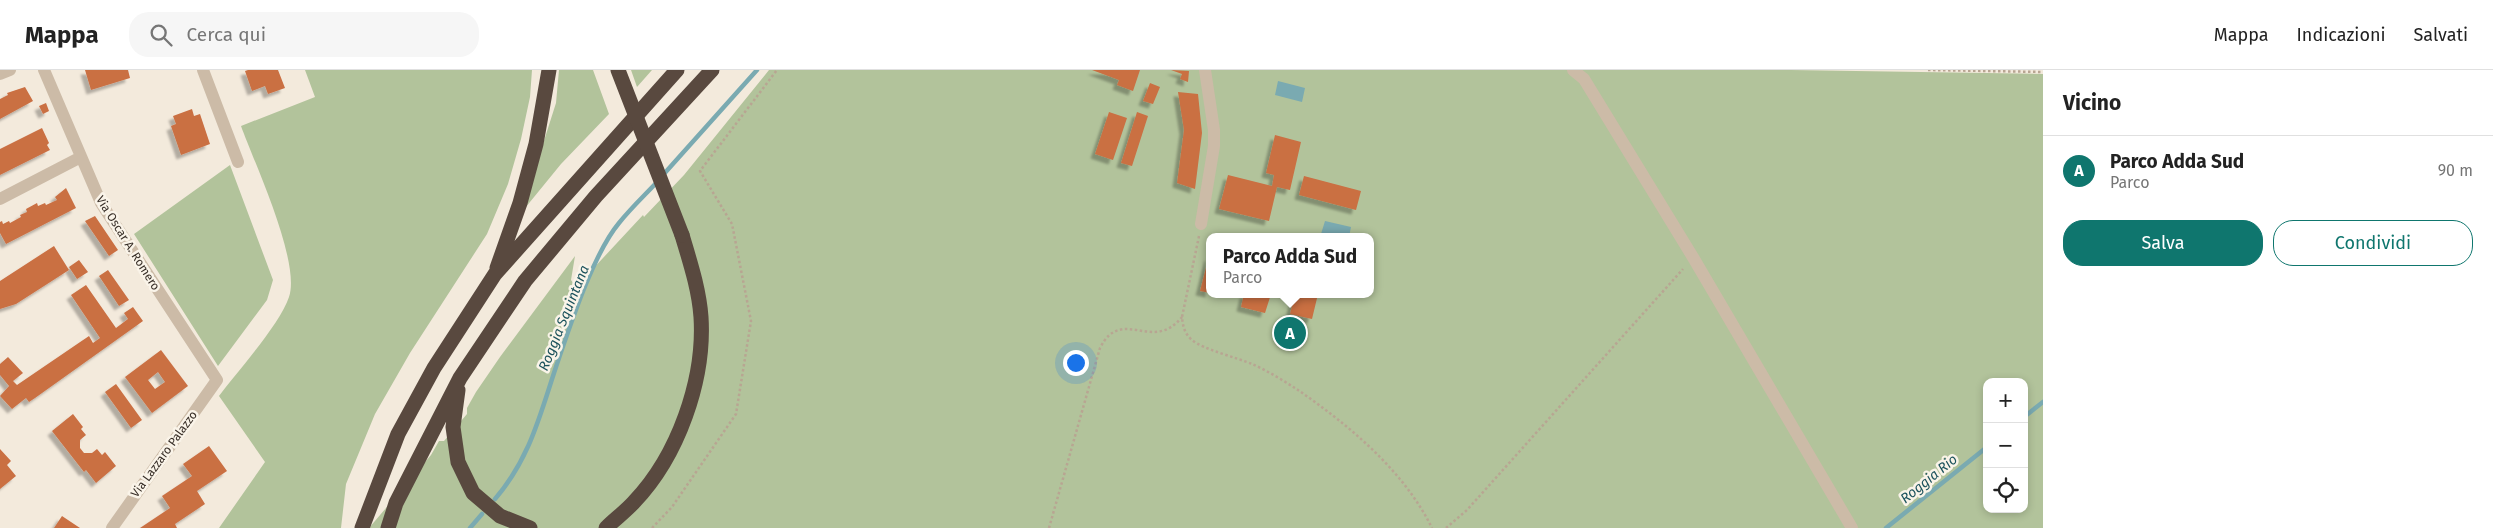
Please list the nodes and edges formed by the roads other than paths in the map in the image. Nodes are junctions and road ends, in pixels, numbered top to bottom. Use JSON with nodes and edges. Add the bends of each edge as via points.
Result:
{"nodes":[{"id":1,"x":10,"y":70,"type":"edge"},
{"id":2,"x":44,"y":70,"type":"edge"},
{"id":3,"x":203,"y":70,"type":"edge"},
{"id":4,"x":549,"y":70,"type":"edge"},
{"id":5,"x":618,"y":70,"type":"edge"},
{"id":6,"x":677,"y":70,"type":"edge"},
{"id":7,"x":712,"y":70,"type":"edge"},
{"id":8,"x":1205,"y":70,"type":"edge"},
{"id":9,"x":1573,"y":70,"type":"edge"},
{"id":10,"x":0,"y":74,"type":"edge"},
{"id":11,"x":81,"y":157,"type":"junction"},
{"id":12,"x":238,"y":162,"type":"dead end"},
{"id":13,"x":0,"y":199,"type":"edge"},
{"id":14,"x":1201,"y":224,"type":"road end"},
{"id":15,"x":495,"y":274,"type":"junction"},
{"id":16,"x":460,"y":378,"type":"junction"},
{"id":17,"x":217,"y":380,"type":"joint"},
{"id":18,"x":610,"y":525,"type":"edge"},
{"id":19,"x":112,"y":528,"type":"edge"},
{"id":20,"x":362,"y":528,"type":"edge"},
{"id":21,"x":388,"y":528,"type":"edge"},
{"id":22,"x":530,"y":528,"type":"edge"},
{"id":23,"x":597,"y":528,"type":"edge"},
{"id":24,"x":1852,"y":528,"type":"edge"}],
"edges":[{"from":1,"to":10,"type":"street"},
{"from":2,"to":11,"type":"street","name":"Via Oscar A. Romero"},
{"from":3,"to":12,"type":"street"},
{"from":4,"to":15,"type":"highway","via":[[536,144]]},
{"from":5,"to":18,"type":"highway","bridge":true,"via":[[694,273],[701,316],[701,356],[690,401],[675,440],[635,501]]},
{"from":6,"to":15,"type":"highway"},
{"from":7,"to":16,"type":"highway","via":[[596,196],[525,281]]},
{"from":8,"to":14,"type":"street","via":[[1214,146]]},
{"from":9,"to":24,"type":"street","via":[[1584,79],[1694,258]]},
{"from":11,"to":13,"type":"street"},
{"from":11,"to":17,"type":"street","name":"Via Oscar A. Romero","via":[[108,214]]},
{"from":15,"to":20,"type":"highway","via":[[434,368],[398,434]]},
{"from":16,"to":21,"type":"highway","via":[[396,502]]},
{"from":16,"to":22,"type":"highway","via":[[453,427],[458,462],[473,493],[500,516]]},
{"from":17,"to":19,"type":"street","name":"Via Lazzaro Palazzo"},
{"from":18,"to":23,"type":"highway"}]}
